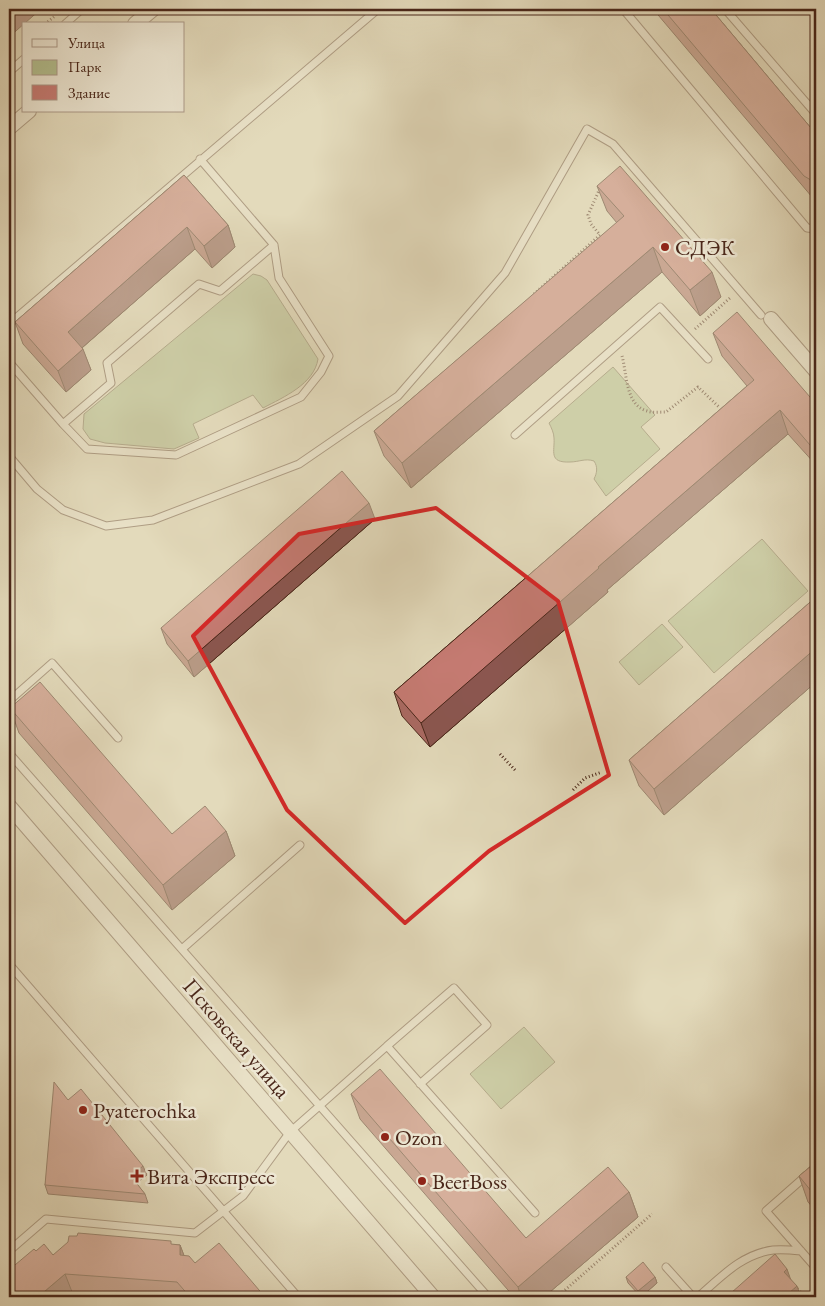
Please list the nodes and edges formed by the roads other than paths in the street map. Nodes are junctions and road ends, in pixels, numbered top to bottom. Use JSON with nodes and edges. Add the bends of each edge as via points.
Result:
{"nodes":[{"id":1,"x":82,"y":9,"type":"edge"},
{"id":2,"x":153,"y":9,"type":"edge"},
{"id":3,"x":378,"y":9,"type":"edge"},
{"id":4,"x":622,"y":9,"type":"edge"},
{"id":5,"x":725,"y":9,"type":"edge"},
{"id":6,"x":67,"y":22,"type":"edge"},
{"id":7,"x":137,"y":22,"type":"edge"},
{"id":8,"x":22,"y":61,"type":"edge"},
{"id":9,"x":9,"y":72,"type":"edge"},
{"id":10,"x":28,"y":112,"type":"edge"},
{"id":11,"x":816,"y":114,"type":"edge"},
{"id":12,"x":9,"y":128,"type":"edge"},
{"id":13,"x":200,"y":159,"type":"junction"},
{"id":14,"x":816,"y":229,"type":"edge"},
{"id":15,"x":274,"y":245,"type":"junction"},
{"id":16,"x":766,"y":317,"type":"joint"},
{"id":17,"x":9,"y":324,"type":"edge"},
{"id":18,"x":708,"y":359,"type":"dead end"},
{"id":19,"x":9,"y":362,"type":"edge"},
{"id":20,"x":816,"y":371,"type":"edge"},
{"id":21,"x":63,"y":424,"type":"junction"},
{"id":22,"x":515,"y":436,"type":"dead end"},
{"id":23,"x":9,"y":456,"type":"edge"},
{"id":24,"x":9,"y":701,"type":"edge"},
{"id":25,"x":118,"y":738,"type":"dead end"},
{"id":26,"x":9,"y":753,"type":"edge"},
{"id":27,"x":9,"y":806,"type":"edge"},
{"id":28,"x":300,"y":845,"type":"dead end"},
{"id":29,"x":182,"y":949,"type":"junction"},
{"id":30,"x":9,"y":964,"type":"edge"},
{"id":31,"x":387,"y":1046,"type":"junction"},
{"id":32,"x":420,"y":1084,"type":"junction"},
{"id":33,"x":319,"y":1106,"type":"junction"},
{"id":34,"x":290,"y":1132,"type":"junction"},
{"id":35,"x":816,"y":1167,"type":"edge"},
{"id":36,"x":222,"y":1212,"type":"junction"},
{"id":37,"x":535,"y":1214,"type":"dead end"},
{"id":38,"x":9,"y":1251,"type":"edge"},
{"id":39,"x":801,"y":1251,"type":"junction"},
{"id":40,"x":666,"y":1267,"type":"dead end"},
{"id":41,"x":816,"y":1268,"type":"edge"},
{"id":42,"x":298,"y":1297,"type":"edge"},
{"id":43,"x":433,"y":1297,"type":"edge"},
{"id":44,"x":488,"y":1297,"type":"edge"},
{"id":45,"x":693,"y":1297,"type":"edge"},
{"id":46,"x":698,"y":1297,"type":"edge"}],
"edges":[{"from":1,"to":6,"type":"lane"},
{"from":2,"to":7,"type":"street"},
{"from":3,"to":13,"type":"lane"},
{"from":4,"to":14,"type":"lane","via":[[807,228]]},
{"from":5,"to":11,"type":"lane"},
{"from":8,"to":9,"type":"lane"},
{"from":10,"to":12,"type":"street"},
{"from":13,"to":15,"type":"lane"},
{"from":13,"to":17,"type":"lane"},
{"from":15,"to":21,"type":"lane","via":[[220,291],[199,284],[107,363],[111,383]]},
{"from":15,"to":21,"type":"lane","via":[[279,278],[329,356],[301,397],[176,455],[87,449]]},
{"from":16,"to":20,"type":"street"},
{"from":16,"to":23,"type":"lane","via":[[613,144],[587,129],[505,272],[398,396],[299,464],[153,520],[106,526],[63,510],[37,489]]},
{"from":18,"to":22,"type":"lane","via":[[660,307]]},
{"from":19,"to":21,"type":"lane"},
{"from":24,"to":25,"type":"lane","via":[[52,663]]},
{"from":26,"to":29,"type":"lane"},
{"from":27,"to":34,"type":"street","name":"Псковская улица"},
{"from":28,"to":29,"type":"lane"},
{"from":29,"to":33,"type":"lane"},
{"from":30,"to":36,"type":"lane"},
{"from":31,"to":32,"type":"lane"},
{"from":31,"to":32,"type":"lane","via":[[454,988],[487,1025]]},
{"from":31,"to":33,"type":"lane"},
{"from":32,"to":37,"type":"lane"},
{"from":33,"to":34,"type":"lane"},
{"from":33,"to":44,"type":"lane"},
{"from":34,"to":36,"type":"lane","via":[[243,1196]]},
{"from":34,"to":43,"type":"street","name":"Псковская улица"},
{"from":35,"to":39,"type":"lane","via":[[766,1211]]},
{"from":36,"to":38,"type":"lane","via":[[195,1232],[46,1219]]},
{"from":36,"to":42,"type":"lane"},
{"from":39,"to":41,"type":"lane"},
{"from":39,"to":46,"type":"lane","via":[[775,1250],[752,1254]]},
{"from":40,"to":45,"type":"lane"}]}
